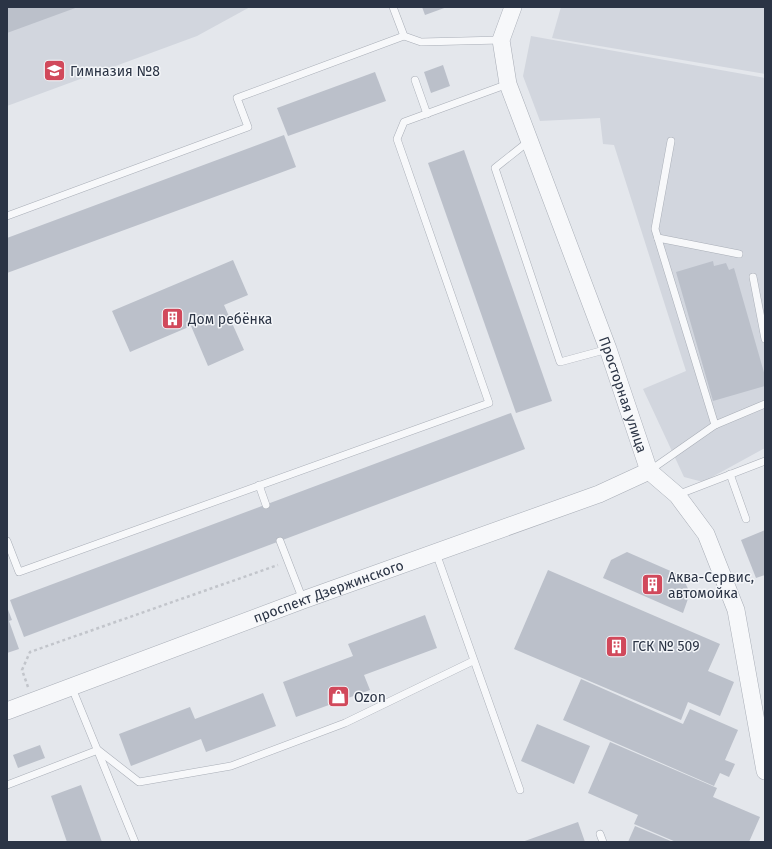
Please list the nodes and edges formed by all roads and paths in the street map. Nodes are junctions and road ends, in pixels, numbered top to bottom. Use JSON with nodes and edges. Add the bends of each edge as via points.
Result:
{"nodes":[{"id":1,"x":393,"y":7,"type":"edge"},
{"id":2,"x":513,"y":7,"type":"edge"},
{"id":3,"x":404,"y":36,"type":"junction"},
{"id":4,"x":501,"y":40,"type":"junction"},
{"id":5,"x":416,"y":80,"type":"dead end"},
{"id":6,"x":508,"y":84,"type":"junction"},
{"id":7,"x":427,"y":114,"type":"junction"},
{"id":8,"x":530,"y":141,"type":"junction"},
{"id":9,"x":671,"y":141,"type":"dead end"},
{"id":10,"x":7,"y":216,"type":"edge"},
{"id":11,"x":658,"y":238,"type":"junction"},
{"id":12,"x":739,"y":254,"type":"dead end"},
{"id":13,"x":753,"y":277,"type":"dead end"},
{"id":14,"x":765,"y":338,"type":"edge"},
{"id":15,"x":608,"y":349,"type":"junction"},
{"id":16,"x":765,"y":404,"type":"edge"},
{"id":17,"x":715,"y":425,"type":"junction"},
{"id":18,"x":765,"y":461,"type":"edge"},
{"id":19,"x":649,"y":471,"type":"junction"},
{"id":20,"x":730,"y":474,"type":"junction"},
{"id":21,"x":259,"y":485,"type":"junction"},
{"id":22,"x":677,"y":495,"type":"junction"},
{"id":23,"x":266,"y":505,"type":"dead end"},
{"id":24,"x":746,"y":519,"type":"dead end"},
{"id":25,"x":7,"y":541,"type":"edge"},
{"id":26,"x":280,"y":541,"type":"dead end"},
{"id":27,"x":436,"y":553,"type":"junction"},
{"id":28,"x":288,"y":562,"type":"junction"},
{"id":29,"x":303,"y":600,"type":"junction"},
{"id":30,"x":473,"y":661,"type":"junction"},
{"id":31,"x":72,"y":688,"type":"junction"},
{"id":32,"x":33,"y":702,"type":"junction"},
{"id":33,"x":7,"y":711,"type":"edge"},
{"id":34,"x":98,"y":750,"type":"junction"},
{"id":35,"x":765,"y":771,"type":"edge"},
{"id":36,"x":7,"y":785,"type":"edge"},
{"id":37,"x":520,"y":790,"type":"dead end"},
{"id":38,"x":600,"y":834,"type":"dead end"},
{"id":39,"x":135,"y":842,"type":"edge"},
{"id":40,"x":603,"y":842,"type":"edge"}],
"edges":[{"from":1,"to":3,"type":"lane"},
{"from":2,"to":4,"type":"street","name":"Просторная улица"},
{"from":3,"to":4,"type":"lane","via":[[421,42]]},
{"from":3,"to":10,"type":"lane","via":[[237,98],[248,127]]},
{"from":4,"to":6,"type":"street","name":"Просторная улица"},
{"from":5,"to":7,"type":"lane"},
{"from":6,"to":7,"type":"lane"},
{"from":6,"to":8,"type":"street","name":"Просторная улица"},
{"from":7,"to":21,"type":"lane","via":[[404,122],[397,139],[489,403]]},
{"from":8,"to":15,"type":"street","name":"Просторная улица"},
{"from":8,"to":15,"type":"lane","via":[[495,168],[560,362]]},
{"from":9,"to":11,"type":"lane","via":[[655,229]]},
{"from":11,"to":12,"type":"lane"},
{"from":11,"to":17,"type":"lane"},
{"from":13,"to":14,"type":"lane"},
{"from":15,"to":19,"type":"street","name":"Просторная улица"},
{"from":16,"to":17,"type":"lane"},
{"from":17,"to":19,"type":"lane"},
{"from":18,"to":20,"type":"lane"},
{"from":19,"to":22,"type":"street","name":"Просторная улица"},
{"from":19,"to":27,"type":"street","name":"проспект Дзержинского","via":[[599,494]]},
{"from":20,"to":22,"type":"lane"},
{"from":20,"to":24,"type":"lane"},
{"from":21,"to":23,"type":"lane"},
{"from":21,"to":25,"type":"lane","via":[[19,572]]},
{"from":22,"to":35,"type":"street","name":"Просторная улица","via":[[706,534],[736,610]]},
{"from":26,"to":28,"type":"lane"},
{"from":27,"to":29,"type":"street","name":"проспект Дзержинского"},
{"from":27,"to":30,"type":"lane"},
{"from":28,"to":29,"type":"lane"},
{"from":28,"to":32,"type":"path","via":[[30,652],[22,670]]},
{"from":29,"to":31,"type":"street","name":"проспект Дзержинского"},
{"from":30,"to":34,"type":"lane","via":[[345,723],[231,766],[139,782]]},
{"from":30,"to":37,"type":"lane"},
{"from":31,"to":32,"type":"street","name":"проспект Дзержинского"},
{"from":31,"to":34,"type":"lane"},
{"from":32,"to":33,"type":"street","name":"проспект Дзержинского"},
{"from":34,"to":36,"type":"lane"},
{"from":34,"to":39,"type":"lane"},
{"from":38,"to":40,"type":"lane"}]}
